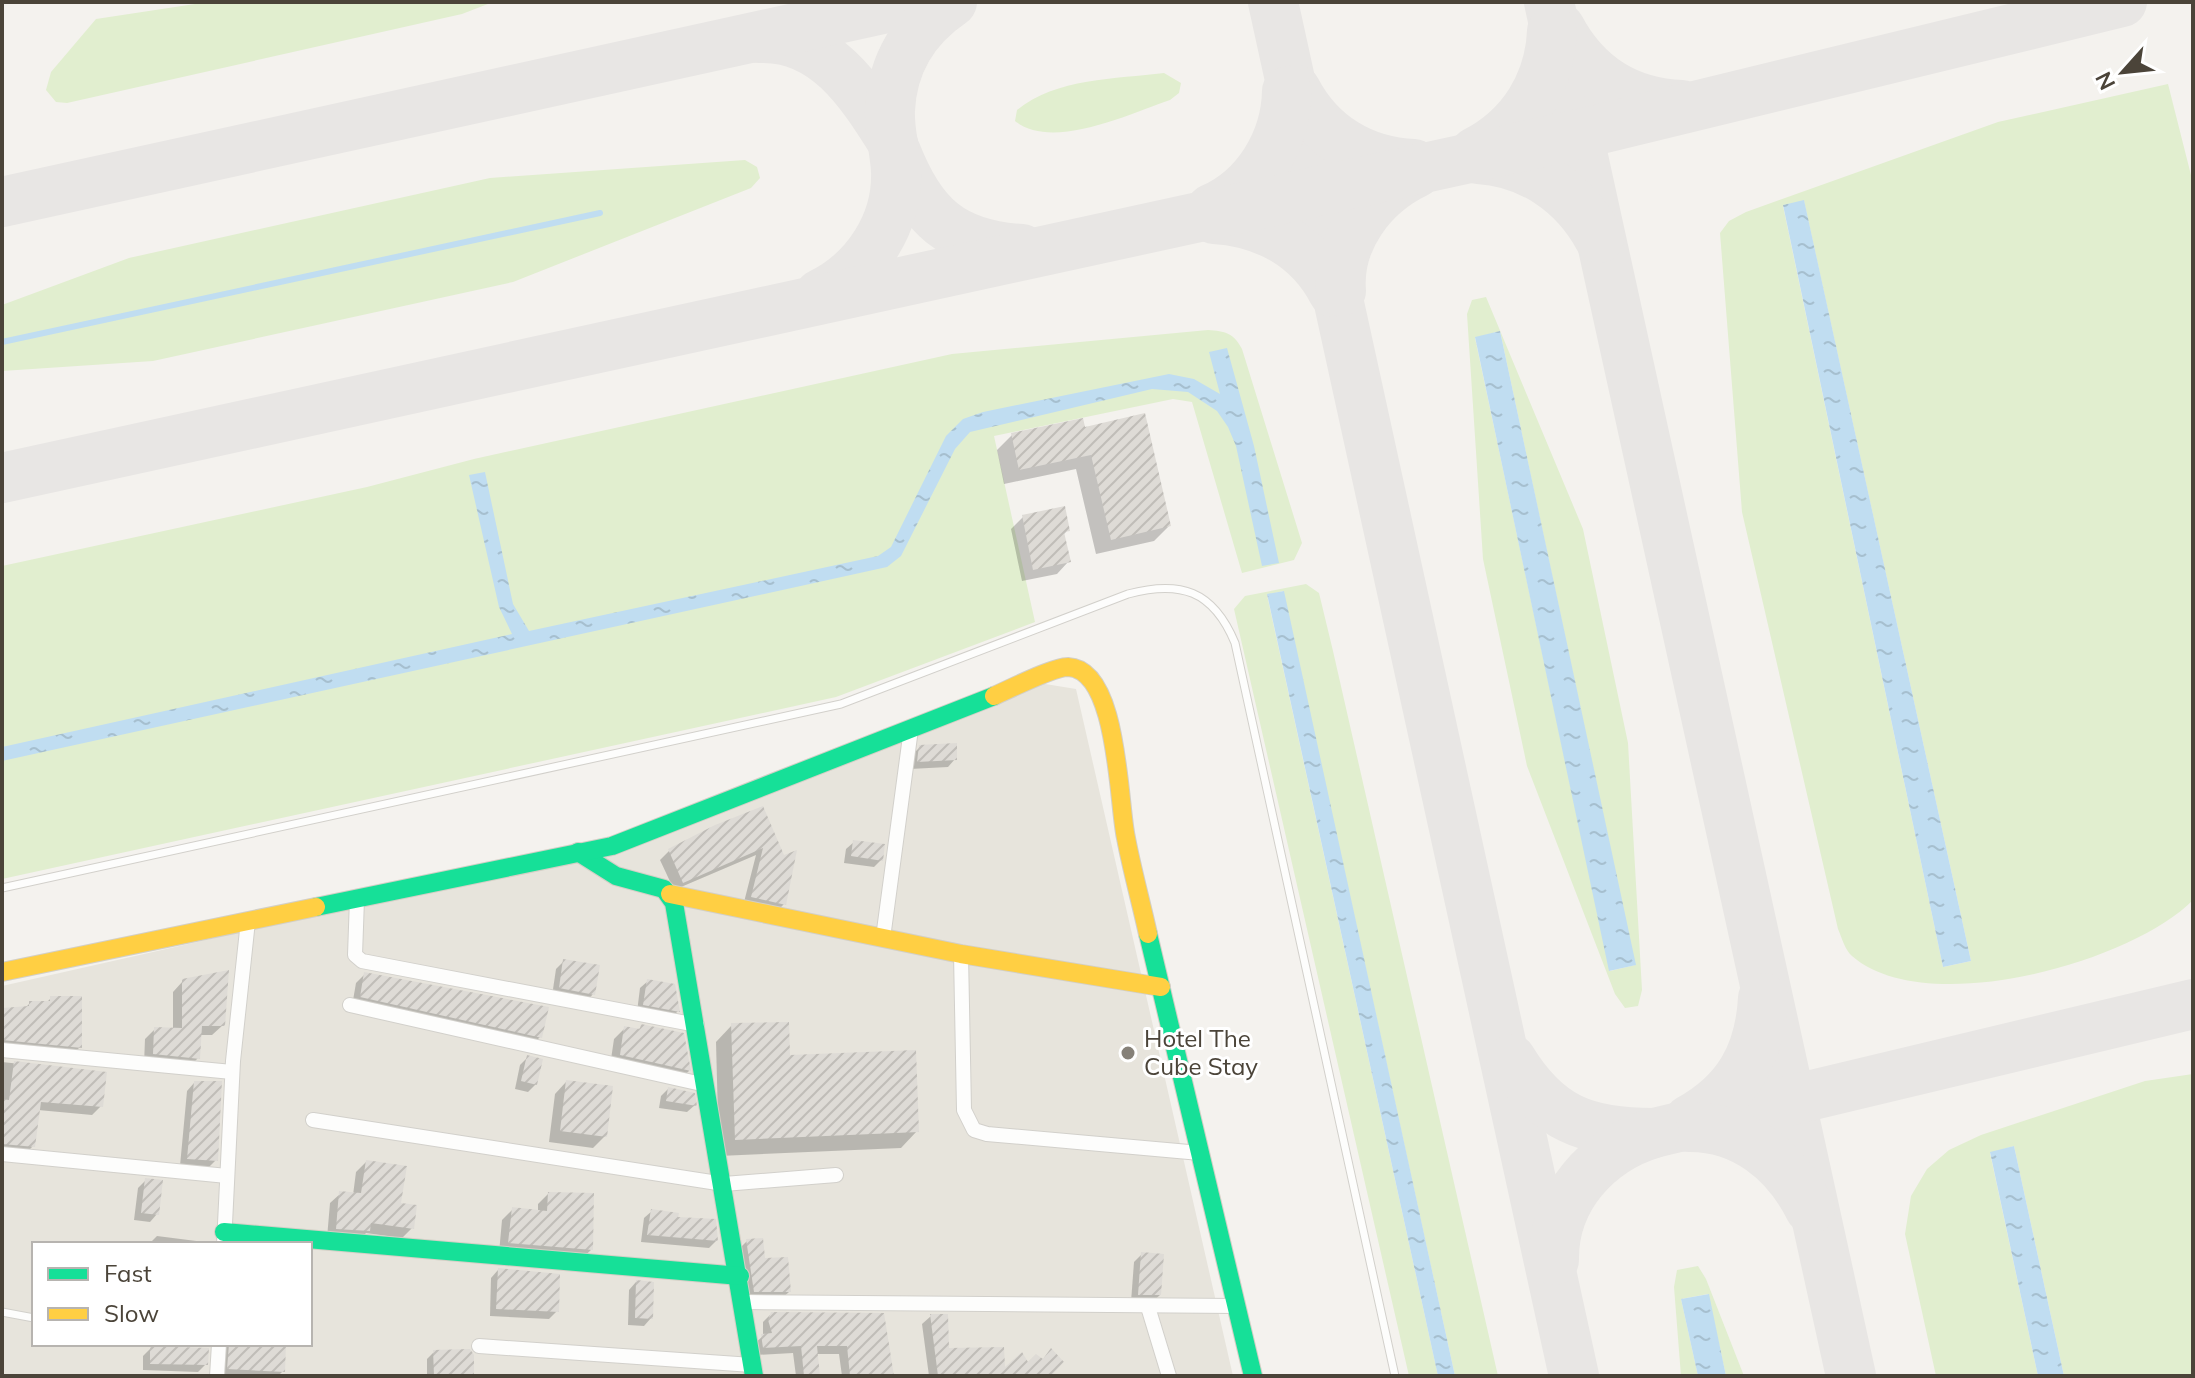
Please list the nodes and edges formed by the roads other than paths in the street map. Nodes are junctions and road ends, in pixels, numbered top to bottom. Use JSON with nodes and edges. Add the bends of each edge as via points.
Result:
{"nodes":[{"id":1,"x":911,"y":729,"type":"junction"},
{"id":2,"x":578,"y":852,"type":"junction"},
{"id":3,"x":2,"y":888,"type":"edge"},
{"id":4,"x":670,"y":894,"type":"junction"},
{"id":5,"x":357,"y":899,"type":"junction"},
{"id":6,"x":248,"y":921,"type":"junction"},
{"id":7,"x":883,"y":938,"type":"junction"},
{"id":8,"x":961,"y":954,"type":"junction"},
{"id":9,"x":2,"y":972,"type":"edge"},
{"id":10,"x":1161,"y":987,"type":"junction"},
{"id":11,"x":350,"y":1005,"type":"dead end"},
{"id":12,"x":697,"y":1025,"type":"junction"},
{"id":13,"x":2,"y":1050,"type":"edge"},
{"id":14,"x":232,"y":1072,"type":"junction"},
{"id":15,"x":706,"y":1085,"type":"junction"},
{"id":16,"x":313,"y":1120,"type":"dead end"},
{"id":17,"x":1200,"y":1153,"type":"junction"},
{"id":18,"x":2,"y":1154,"type":"edge"},
{"id":19,"x":836,"y":1175,"type":"dead end"},
{"id":20,"x":227,"y":1176,"type":"junction"},
{"id":21,"x":724,"y":1184,"type":"junction"},
{"id":22,"x":224,"y":1238,"type":"edge"},
{"id":23,"x":278,"y":1242,"type":"edge"},
{"id":24,"x":312,"y":1244,"type":"edge"},
{"id":25,"x":740,"y":1276,"type":"junction"},
{"id":26,"x":744,"y":1302,"type":"junction"},
{"id":27,"x":1236,"y":1306,"type":"junction"},
{"id":28,"x":1148,"y":1307,"type":"junction"},
{"id":29,"x":2,"y":1312,"type":"edge"},
{"id":30,"x":32,"y":1318,"type":"edge"},
{"id":31,"x":219,"y":1346,"type":"edge"},
{"id":32,"x":479,"y":1346,"type":"dead end"},
{"id":33,"x":753,"y":1370,"type":"edge"},
{"id":34,"x":217,"y":1376,"type":"edge"},
{"id":35,"x":1169,"y":1376,"type":"edge"},
{"id":36,"x":1253,"y":1376,"type":"edge"},
{"id":37,"x":1395,"y":1376,"type":"edge"}],
"edges":[{"from":1,"to":2,"type":"street","via":[[612,846]]},
{"from":1,"to":7,"type":"street"},
{"from":1,"to":10,"type":"street","via":[[1067,667],[1085,673],[1097,689],[1114,738],[1125,836]]},
{"from":2,"to":4,"type":"street","via":[[616,876],[654,884]]},
{"from":2,"to":5,"type":"street"},
{"from":3,"to":37,"type":"lane","via":[[841,704],[1128,594],[1186,589],[1216,611],[1235,643]]},
{"from":4,"to":7,"type":"street"},
{"from":4,"to":12,"type":"street"},
{"from":5,"to":6,"type":"street"},
{"from":5,"to":12,"type":"street","via":[[355,955],[362,961]]},
{"from":6,"to":9,"type":"street"},
{"from":6,"to":14,"type":"street"},
{"from":7,"to":8,"type":"street"},
{"from":8,"to":10,"type":"street"},
{"from":8,"to":17,"type":"street","via":[[964,1110],[974,1130]]},
{"from":10,"to":17,"type":"street"},
{"from":11,"to":15,"type":"street"},
{"from":12,"to":15,"type":"street"},
{"from":13,"to":14,"type":"street"},
{"from":14,"to":20,"type":"street"},
{"from":15,"to":21,"type":"street"},
{"from":16,"to":21,"type":"street"},
{"from":17,"to":27,"type":"street"},
{"from":18,"to":20,"type":"street"},
{"from":19,"to":21,"type":"street"},
{"from":20,"to":22,"type":"street"},
{"from":21,"to":25,"type":"street"},
{"from":22,"to":23,"type":"street"},
{"from":24,"to":25,"type":"street"},
{"from":25,"to":26,"type":"street"},
{"from":26,"to":28,"type":"street"},
{"from":26,"to":33,"type":"street"},
{"from":27,"to":28,"type":"street"},
{"from":27,"to":36,"type":"street"},
{"from":28,"to":35,"type":"street"},
{"from":29,"to":30,"type":"lane"},
{"from":31,"to":34,"type":"street"},
{"from":32,"to":33,"type":"street"}]}
